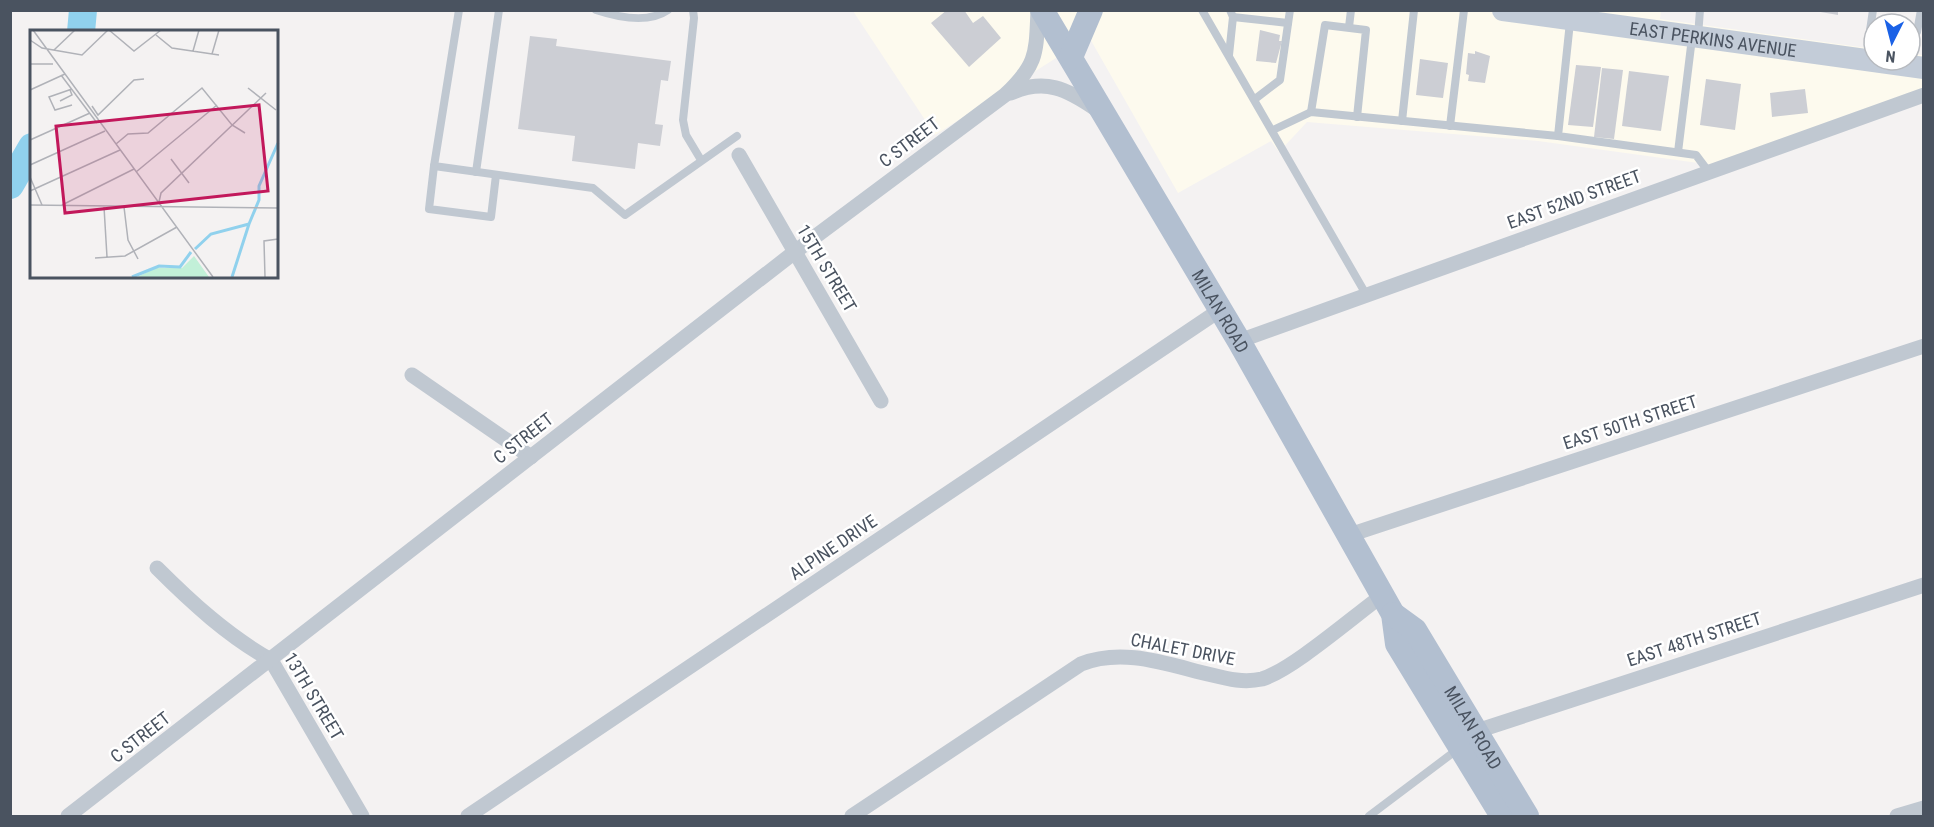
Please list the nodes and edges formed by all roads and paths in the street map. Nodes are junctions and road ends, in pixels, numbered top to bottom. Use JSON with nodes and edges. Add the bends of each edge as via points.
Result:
{"nodes":[{"id":1,"x":459,"y":10,"type":"edge"},
{"id":2,"x":499,"y":10,"type":"edge"},
{"id":3,"x":596,"y":10,"type":"edge"},
{"id":4,"x":668,"y":10,"type":"edge"},
{"id":5,"x":693,"y":10,"type":"edge"},
{"id":6,"x":1040,"y":10,"type":"edge"},
{"id":7,"x":1091,"y":10,"type":"edge"},
{"id":8,"x":1202,"y":10,"type":"edge"},
{"id":9,"x":1290,"y":10,"type":"edge"},
{"id":10,"x":1351,"y":10,"type":"edge"},
{"id":11,"x":1414,"y":10,"type":"edge"},
{"id":12,"x":1464,"y":10,"type":"edge"},
{"id":13,"x":1503,"y":10,"type":"edge"},
{"id":14,"x":1700,"y":10,"type":"edge"},
{"id":15,"x":1231,"y":14,"type":"edge"},
{"id":16,"x":1560,"y":16,"type":"edge"},
{"id":17,"x":1288,"y":23,"type":"junction"},
{"id":18,"x":1349,"y":27,"type":"junction"},
{"id":19,"x":1695,"y":37,"type":"junction"},
{"id":20,"x":1228,"y":55,"type":"junction"},
{"id":21,"x":1071,"y":57,"type":"junction"},
{"id":22,"x":1923,"y":68,"type":"edge"},
{"id":23,"x":1923,"y":94,"type":"edge"},
{"id":24,"x":1005,"y":95,"type":"junction"},
{"id":25,"x":1255,"y":99,"type":"junction"},
{"id":26,"x":1311,"y":112,"type":"junction"},
{"id":27,"x":1106,"y":116,"type":"junction"},
{"id":28,"x":1357,"y":117,"type":"junction"},
{"id":29,"x":1402,"y":121,"type":"junction"},
{"id":30,"x":1450,"y":126,"type":"junction"},
{"id":31,"x":1273,"y":130,"type":"junction"},
{"id":32,"x":737,"y":136,"type":"dead end"},
{"id":33,"x":1558,"y":136,"type":"junction"},
{"id":34,"x":1678,"y":152,"type":"junction"},
{"id":35,"x":740,"y":155,"type":"dead end"},
{"id":36,"x":702,"y":160,"type":"junction"},
{"id":37,"x":434,"y":166,"type":"junction"},
{"id":38,"x":1708,"y":171,"type":"junction"},
{"id":39,"x":477,"y":172,"type":"junction"},
{"id":40,"x":496,"y":175,"type":"junction"},
{"id":41,"x":796,"y":251,"type":"junction"},
{"id":42,"x":1367,"y":296,"type":"junction"},
{"id":43,"x":1220,"y":310,"type":"junction"},
{"id":44,"x":1239,"y":341,"type":"junction"},
{"id":45,"x":1923,"y":346,"type":"edge"},
{"id":46,"x":412,"y":375,"type":"dead end"},
{"id":47,"x":881,"y":401,"type":"dead end"},
{"id":48,"x":531,"y":457,"type":"junction"},
{"id":49,"x":1349,"y":536,"type":"junction"},
{"id":50,"x":157,"y":568,"type":"dead end"},
{"id":51,"x":1923,"y":585,"type":"edge"},
{"id":52,"x":1388,"y":604,"type":"junction"},
{"id":53,"x":271,"y":660,"type":"junction"},
{"id":54,"x":1470,"y":747,"type":"junction"},
{"id":55,"x":1923,"y":808,"type":"edge"},
{"id":56,"x":68,"y":816,"type":"edge"},
{"id":57,"x":362,"y":816,"type":"edge"},
{"id":58,"x":468,"y":816,"type":"edge"},
{"id":59,"x":852,"y":816,"type":"edge"},
{"id":60,"x":1370,"y":816,"type":"edge"},
{"id":61,"x":1487,"y":816,"type":"edge"},
{"id":62,"x":1502,"y":816,"type":"edge"},
{"id":63,"x":1527,"y":816,"type":"edge"},
{"id":64,"x":1542,"y":816,"type":"edge"},
{"id":65,"x":1897,"y":816,"type":"edge"}],
"edges":[{"from":1,"to":37,"type":"lane"},
{"from":2,"to":39,"type":"lane"},
{"from":3,"to":4,"type":"lane","via":[[638,18]]},
{"from":5,"to":36,"type":"lane","via":[[683,120],[686,135]]},
{"from":6,"to":21,"type":"main road","name":"MILAN ROAD"},
{"from":6,"to":24,"type":"street","name":"C STREET","via":[[1033,63]]},
{"from":7,"to":21,"type":"main road"},
{"from":8,"to":20,"type":"lane"},
{"from":9,"to":17,"type":"lane"},
{"from":10,"to":18,"type":"lane"},
{"from":11,"to":29,"type":"lane"},
{"from":12,"to":30,"type":"lane"},
{"from":13,"to":16,"type":"main road","name":"EAST PERKINS AVENUE"},
{"from":14,"to":19,"type":"lane"},
{"from":15,"to":17,"type":"lane"},
{"from":15,"to":20,"type":"lane"},
{"from":16,"to":19,"type":"main road","name":"EAST PERKINS AVENUE"},
{"from":16,"to":33,"type":"lane"},
{"from":17,"to":25,"type":"lane","via":[[1280,80]]},
{"from":18,"to":26,"type":"lane","via":[[1325,25]]},
{"from":18,"to":28,"type":"lane","via":[[1366,30]]},
{"from":19,"to":22,"type":"main road","name":"EAST PERKINS AVENUE"},
{"from":19,"to":34,"type":"lane"},
{"from":20,"to":25,"type":"lane"},
{"from":21,"to":27,"type":"main road","name":"MILAN ROAD"},
{"from":23,"to":38,"type":"street","name":"EAST 52ND STREET"},
{"from":24,"to":27,"type":"street","name":"C STREET","via":[[1028,86],[1051,85],[1070,92]]},
{"from":24,"to":41,"type":"street","name":"C STREET"},
{"from":25,"to":31,"type":"lane"},
{"from":26,"to":28,"type":"lane"},
{"from":26,"to":31,"type":"lane"},
{"from":27,"to":43,"type":"main road","name":"MILAN ROAD"},
{"from":28,"to":29,"type":"lane"},
{"from":29,"to":30,"type":"lane"},
{"from":30,"to":33,"type":"lane"},
{"from":31,"to":42,"type":"lane"},
{"from":32,"to":36,"type":"lane"},
{"from":33,"to":34,"type":"lane"},
{"from":34,"to":38,"type":"lane","via":[[1696,155]]},
{"from":35,"to":41,"type":"street","name":"15TH STREET"},
{"from":36,"to":40,"type":"lane","via":[[625,215],[593,188]]},
{"from":37,"to":39,"type":"lane"},
{"from":37,"to":40,"type":"lane","via":[[429,210],[491,217]]},
{"from":38,"to":42,"type":"street","name":"EAST 52ND STREET"},
{"from":39,"to":40,"type":"lane"},
{"from":41,"to":47,"type":"street","name":"15TH STREET"},
{"from":41,"to":48,"type":"street","name":"C STREET"},
{"from":42,"to":44,"type":"street","name":"EAST 52ND STREET"},
{"from":43,"to":44,"type":"main road","name":"MILAN ROAD"},
{"from":43,"to":58,"type":"street","name":"ALPINE DRIVE"},
{"from":44,"to":49,"type":"main road","name":"MILAN ROAD"},
{"from":45,"to":49,"type":"street","name":"EAST 50TH STREET"},
{"from":46,"to":48,"type":"street"},
{"from":48,"to":53,"type":"street","name":"C STREET"},
{"from":49,"to":52,"type":"main road","name":"MILAN ROAD"},
{"from":50,"to":53,"type":"street","name":"13TH STREET","via":[[199,608]]},
{"from":51,"to":54,"type":"street","name":"EAST 48TH STREET"},
{"from":52,"to":54,"type":"main road","name":"MILAN ROAD","via":[[1397,644]]},
{"from":52,"to":59,"type":"street","name":"CHALET DRIVE","via":[[1259,679],[1235,680],[1122,656],[1081,664]]},
{"from":53,"to":56,"type":"street","name":"C STREET"},
{"from":53,"to":57,"type":"street","name":"13TH STREET"},
{"from":54,"to":60,"type":"lane"},
{"from":54,"to":61,"type":"main road"},
{"from":54,"to":62,"type":"main road","name":"MILAN ROAD"},
{"from":54,"to":63,"type":"main road","name":"MILAN ROAD"},
{"from":54,"to":64,"type":"main road","via":[[1511,767]]},
{"from":55,"to":65,"type":"street"}]}
